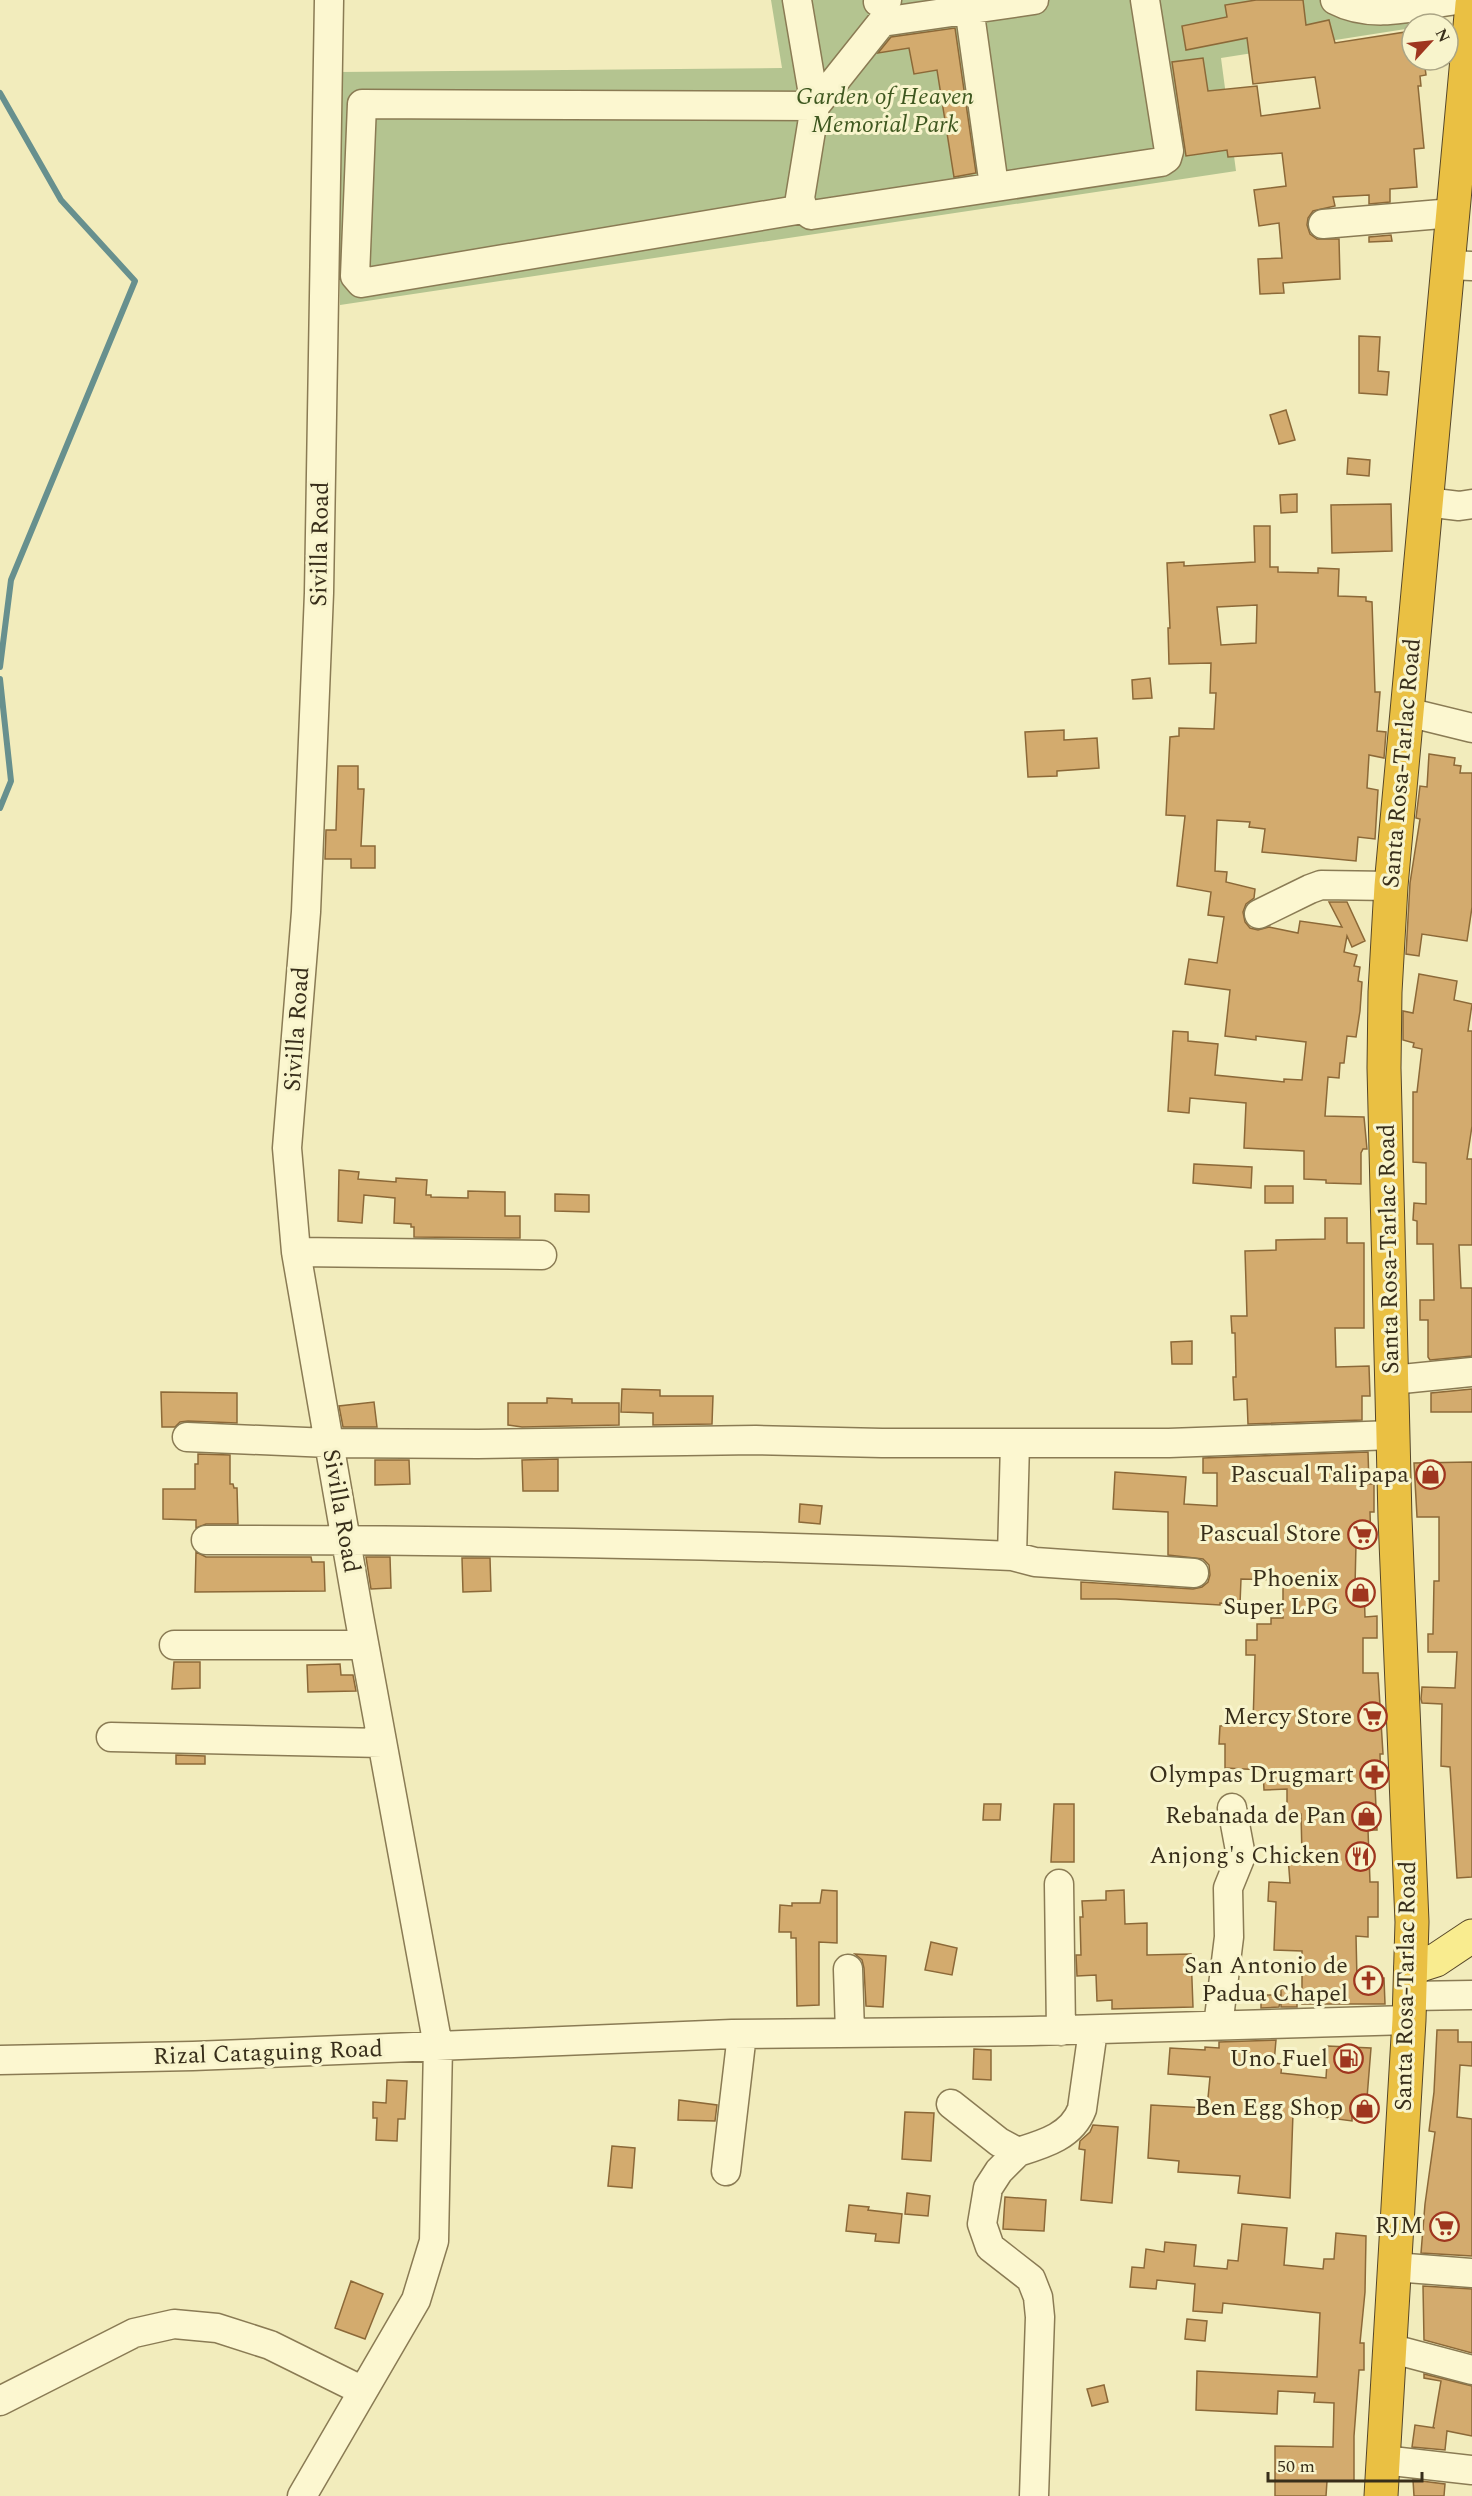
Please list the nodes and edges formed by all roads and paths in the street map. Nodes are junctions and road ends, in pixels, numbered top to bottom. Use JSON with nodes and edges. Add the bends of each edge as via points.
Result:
{"nodes":[{"id":1,"x":328,"y":0,"type":"edge"},
{"id":2,"x":796,"y":0,"type":"edge"},
{"id":3,"x":1034,"y":0,"type":"edge"},
{"id":4,"x":1145,"y":0,"type":"edge"},
{"id":5,"x":1335,"y":0,"type":"edge"},
{"id":6,"x":1456,"y":0,"type":"edge"},
{"id":7,"x":1472,"y":4,"type":"edge"},
{"id":8,"x":969,"y":5,"type":"edge"},
{"id":9,"x":881,"y":6,"type":"edge"},
{"id":10,"x":815,"y":106,"type":"junction"},
{"id":11,"x":994,"y":186,"type":"junction"},
{"id":12,"x":803,"y":209,"type":"junction"},
{"id":13,"x":1453,"y":213,"type":"junction"},
{"id":14,"x":1323,"y":224,"type":"dead end"},
{"id":15,"x":1460,"y":265,"type":"edge"},
{"id":16,"x":1426,"y":502,"type":"junction"},
{"id":17,"x":1472,"y":504,"type":"edge"},
{"id":18,"x":1407,"y":712,"type":"junction"},
{"id":19,"x":1472,"y":728,"type":"edge"},
{"id":20,"x":1391,"y":886,"type":"junction"},
{"id":21,"x":1259,"y":914,"type":"dead end"},
{"id":22,"x":296,"y":1252,"type":"junction"},
{"id":23,"x":542,"y":1256,"type":"dead end"},
{"id":24,"x":1472,"y":1372,"type":"edge"},
{"id":25,"x":1392,"y":1380,"type":"junction"},
{"id":26,"x":1393,"y":1435,"type":"junction"},
{"id":27,"x":187,"y":1437,"type":"dead end"},
{"id":28,"x":329,"y":1443,"type":"junction"},
{"id":29,"x":1015,"y":1443,"type":"junction"},
{"id":30,"x":206,"y":1540,"type":"dead end"},
{"id":31,"x":346,"y":1540,"type":"junction"},
{"id":32,"x":1012,"y":1556,"type":"junction"},
{"id":33,"x":1194,"y":1573,"type":"dead end"},
{"id":34,"x":174,"y":1645,"type":"dead end"},
{"id":35,"x":364,"y":1645,"type":"junction"},
{"id":36,"x":111,"y":1737,"type":"dead end"},
{"id":37,"x":382,"y":1743,"type":"junction"},
{"id":38,"x":1232,"y":1808,"type":"dead end"},
{"id":39,"x":1059,"y":1884,"type":"dead end"},
{"id":40,"x":1472,"y":1936,"type":"edge"},
{"id":41,"x":848,"y":1969,"type":"dead end"},
{"id":42,"x":1410,"y":1995,"type":"junction"},
{"id":43,"x":1472,"y":1995,"type":"edge"},
{"id":44,"x":1218,"y":2026,"type":"junction"},
{"id":45,"x":1093,"y":2030,"type":"junction"},
{"id":46,"x":1061,"y":2031,"type":"junction"},
{"id":47,"x":850,"y":2033,"type":"junction"},
{"id":48,"x":742,"y":2034,"type":"junction"},
{"id":49,"x":438,"y":2046,"type":"junction"},
{"id":50,"x":0,"y":2060,"type":"edge"},
{"id":51,"x":951,"y":2104,"type":"dead end"},
{"id":52,"x":1018,"y":2152,"type":"junction"},
{"id":53,"x":726,"y":2171,"type":"dead end"},
{"id":54,"x":1394,"y":2268,"type":"junction"},
{"id":55,"x":1472,"y":2273,"type":"edge"},
{"id":56,"x":1389,"y":2348,"type":"junction"},
{"id":57,"x":1472,"y":2370,"type":"edge"},
{"id":58,"x":363,"y":2391,"type":"junction"},
{"id":59,"x":0,"y":2401,"type":"edge"},
{"id":60,"x":1383,"y":2460,"type":"junction"},
{"id":61,"x":1472,"y":2470,"type":"edge"},
{"id":62,"x":302,"y":2496,"type":"edge"},
{"id":63,"x":1034,"y":2496,"type":"edge"},
{"id":64,"x":1381,"y":2496,"type":"edge"}],
"edges":[{"from":1,"to":22,"type":"street","name":"Sivilla Road","via":[[319,593],[306,912],[287,1148]]},
{"from":2,"to":10,"type":"street"},
{"from":3,"to":8,"type":"street"},
{"from":4,"to":11,"type":"street","via":[[1167,158]]},
{"from":5,"to":6,"type":"street","via":[[1359,11]]},
{"from":7,"to":13,"type":"highway","name":"Santa Rosa-Tarlac Road"},
{"from":8,"to":9,"type":"street"},
{"from":8,"to":11,"type":"street"},
{"from":9,"to":10,"type":"street"},
{"from":10,"to":12,"type":"street","via":[[800,198]]},
{"from":10,"to":12,"type":"street","via":[[362,104],[355,276],[361,283]]},
{"from":11,"to":12,"type":"street","via":[[811,215]]},
{"from":13,"to":14,"type":"street"},
{"from":13,"to":15,"type":"highway","name":"Santa Rosa-Tarlac Road"},
{"from":15,"to":16,"type":"highway","name":"Santa Rosa-Tarlac Road"},
{"from":16,"to":17,"type":"street"},
{"from":16,"to":18,"type":"highway","name":"Santa Rosa-Tarlac Road"},
{"from":18,"to":19,"type":"street"},
{"from":18,"to":20,"type":"highway","name":"Santa Rosa-Tarlac Road"},
{"from":20,"to":21,"type":"street","via":[[1322,885]]},
{"from":20,"to":25,"type":"highway","name":"Santa Rosa-Tarlac Road","via":[[1384,1028]]},
{"from":22,"to":23,"type":"street"},
{"from":22,"to":28,"type":"street","name":"Sivilla Road"},
{"from":24,"to":25,"type":"street"},
{"from":25,"to":26,"type":"highway","name":"Santa Rosa-Tarlac Road"},
{"from":26,"to":29,"type":"street","via":[[1169,1443]]},
{"from":26,"to":42,"type":"highway","name":"Santa Rosa-Tarlac Road","via":[[1412,1922]]},
{"from":27,"to":28,"type":"street"},
{"from":28,"to":29,"type":"street"},
{"from":28,"to":31,"type":"street","name":"Sivilla Road"},
{"from":29,"to":32,"type":"street"},
{"from":30,"to":31,"type":"street"},
{"from":31,"to":32,"type":"street"},
{"from":31,"to":35,"type":"street","name":"Sivilla Road"},
{"from":32,"to":33,"type":"street","via":[[1035,1562]]},
{"from":34,"to":35,"type":"street"},
{"from":35,"to":37,"type":"street","name":"Sivilla Road"},
{"from":36,"to":37,"type":"street"},
{"from":37,"to":49,"type":"street","name":"Sivilla Road"},
{"from":38,"to":44,"type":"street","via":[[1241,1856],[1228,1888],[1229,1937]]},
{"from":39,"to":46,"type":"street"},
{"from":40,"to":42,"type":"main road","via":[[1436,1960]]},
{"from":41,"to":47,"type":"street"},
{"from":42,"to":43,"type":"street","name":"Rizal Cataguing Road"},
{"from":42,"to":44,"type":"street","name":"Rizal Cataguing Road"},
{"from":42,"to":54,"type":"highway","name":"Santa Rosa-Tarlac Road"},
{"from":44,"to":45,"type":"street","name":"Rizal Cataguing Road"},
{"from":45,"to":46,"type":"street","name":"Rizal Cataguing Road"},
{"from":45,"to":52,"type":"street","via":[[1079,2118],[1066,2132],[1045,2144]]},
{"from":46,"to":47,"type":"street","name":"Rizal Cataguing Road"},
{"from":47,"to":48,"type":"street","name":"Rizal Cataguing Road"},
{"from":48,"to":49,"type":"street","name":"Rizal Cataguing Road"},
{"from":48,"to":53,"type":"street"},
{"from":49,"to":50,"type":"street","name":"Rizal Cataguing Road"},
{"from":49,"to":58,"type":"street","name":"Sivilla Road","via":[[434,2241],[416,2300]]},
{"from":51,"to":52,"type":"street"},
{"from":52,"to":63,"type":"street","via":[[988,2188],[981,2224],[990,2247],[1031,2279],[1038,2296]]},
{"from":54,"to":55,"type":"street"},
{"from":54,"to":56,"type":"highway","name":"Santa Rosa-Tarlac Road"},
{"from":56,"to":57,"type":"street"},
{"from":56,"to":60,"type":"highway","name":"Santa Rosa-Tarlac Road"},
{"from":58,"to":59,"type":"street","via":[[270,2345],[217,2328],[174,2324],[134,2334]]},
{"from":58,"to":62,"type":"street","name":"Sivilla Road"},
{"from":60,"to":61,"type":"street"},
{"from":60,"to":64,"type":"highway","name":"Santa Rosa-Tarlac Road"}]}
